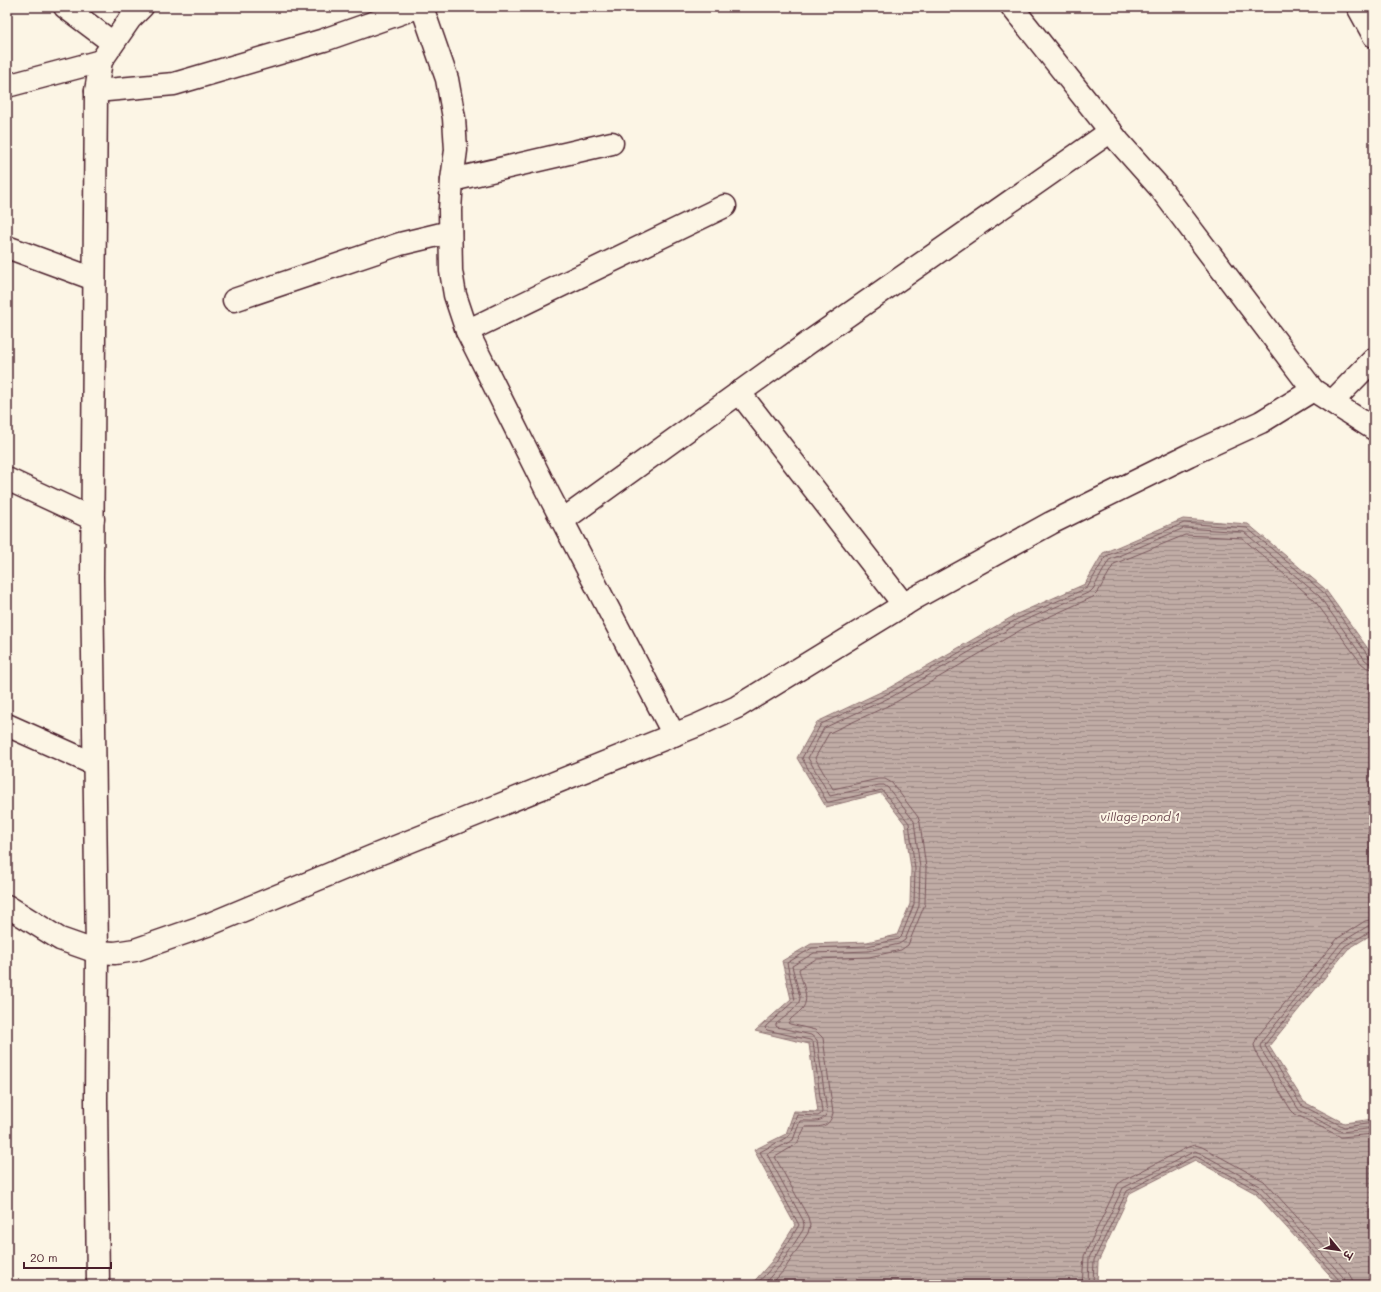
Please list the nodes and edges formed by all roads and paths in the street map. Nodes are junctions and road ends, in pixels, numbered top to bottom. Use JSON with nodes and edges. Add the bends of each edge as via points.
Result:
{"nodes":[{"id":1,"x":65,"y":7,"type":"edge"},
{"id":2,"x":142,"y":7,"type":"edge"},
{"id":3,"x":418,"y":7,"type":"edge"},
{"id":4,"x":422,"y":7,"type":"edge"},
{"id":5,"x":1013,"y":7,"type":"edge"},
{"id":6,"x":1358,"y":7,"type":"edge"},
{"id":7,"x":1374,"y":36,"type":"edge"},
{"id":8,"x":107,"y":52,"type":"junction"},
{"id":9,"x":7,"y":86,"type":"edge"},
{"id":10,"x":96,"y":92,"type":"junction"},
{"id":11,"x":1111,"y":131,"type":"junction"},
{"id":12,"x":612,"y":143,"type":"dead end"},
{"id":13,"x":452,"y":180,"type":"junction"},
{"id":14,"x":725,"y":206,"type":"dead end"},
{"id":15,"x":450,"y":232,"type":"junction"},
{"id":16,"x":7,"y":247,"type":"edge"},
{"id":17,"x":94,"y":279,"type":"junction"},
{"id":18,"x":234,"y":300,"type":"dead end"},
{"id":19,"x":468,"y":331,"type":"junction"},
{"id":20,"x":1374,"y":359,"type":"edge"},
{"id":21,"x":1314,"y":390,"type":"junction"},
{"id":22,"x":739,"y":392,"type":"junction"},
{"id":23,"x":1332,"y":402,"type":"junction"},
{"id":24,"x":1374,"y":429,"type":"edge"},
{"id":25,"x":7,"y":479,"type":"edge"},
{"id":26,"x":93,"y":519,"type":"junction"},
{"id":27,"x":563,"y":520,"type":"junction"},
{"id":28,"x":904,"y":604,"type":"junction"},
{"id":29,"x":7,"y":725,"type":"edge"},
{"id":30,"x":674,"y":735,"type":"junction"},
{"id":31,"x":94,"y":764,"type":"junction"},
{"id":32,"x":7,"y":906,"type":"edge"},
{"id":33,"x":97,"y":952,"type":"junction"},
{"id":34,"x":98,"y":1285,"type":"edge"}],
"edges":[{"from":1,"to":8,"type":"street"},
{"from":2,"to":8,"type":"street","via":[[130,19]]},
{"from":3,"to":10,"type":"street","via":[[324,40],[174,84]]},
{"from":4,"to":13,"type":"street","via":[[447,79],[454,118],[456,150]]},
{"from":5,"to":11,"type":"street"},
{"from":6,"to":7,"type":"street"},
{"from":8,"to":9,"type":"street"},
{"from":8,"to":10,"type":"street"},
{"from":10,"to":17,"type":"street"},
{"from":11,"to":21,"type":"street","via":[[1165,194]]},
{"from":11,"to":22,"type":"street"},
{"from":12,"to":13,"type":"street"},
{"from":13,"to":15,"type":"street"},
{"from":14,"to":19,"type":"street"},
{"from":15,"to":18,"type":"street","via":[[400,244]]},
{"from":15,"to":19,"type":"street","via":[[451,271],[455,295]]},
{"from":16,"to":17,"type":"street"},
{"from":17,"to":26,"type":"street"},
{"from":19,"to":27,"type":"street"},
{"from":20,"to":23,"type":"street"},
{"from":21,"to":23,"type":"street"},
{"from":21,"to":28,"type":"street","via":[[1261,422],[1050,523]]},
{"from":22,"to":27,"type":"street"},
{"from":22,"to":28,"type":"street"},
{"from":23,"to":24,"type":"street"},
{"from":25,"to":26,"type":"street"},
{"from":26,"to":31,"type":"street"},
{"from":27,"to":30,"type":"street"},
{"from":28,"to":30,"type":"street","via":[[737,707]]},
{"from":29,"to":31,"type":"street"},
{"from":30,"to":33,"type":"street","via":[[210,924],[135,950]]},
{"from":31,"to":33,"type":"street"},
{"from":32,"to":33,"type":"street","via":[[60,939]]},
{"from":33,"to":34,"type":"street"}]}
